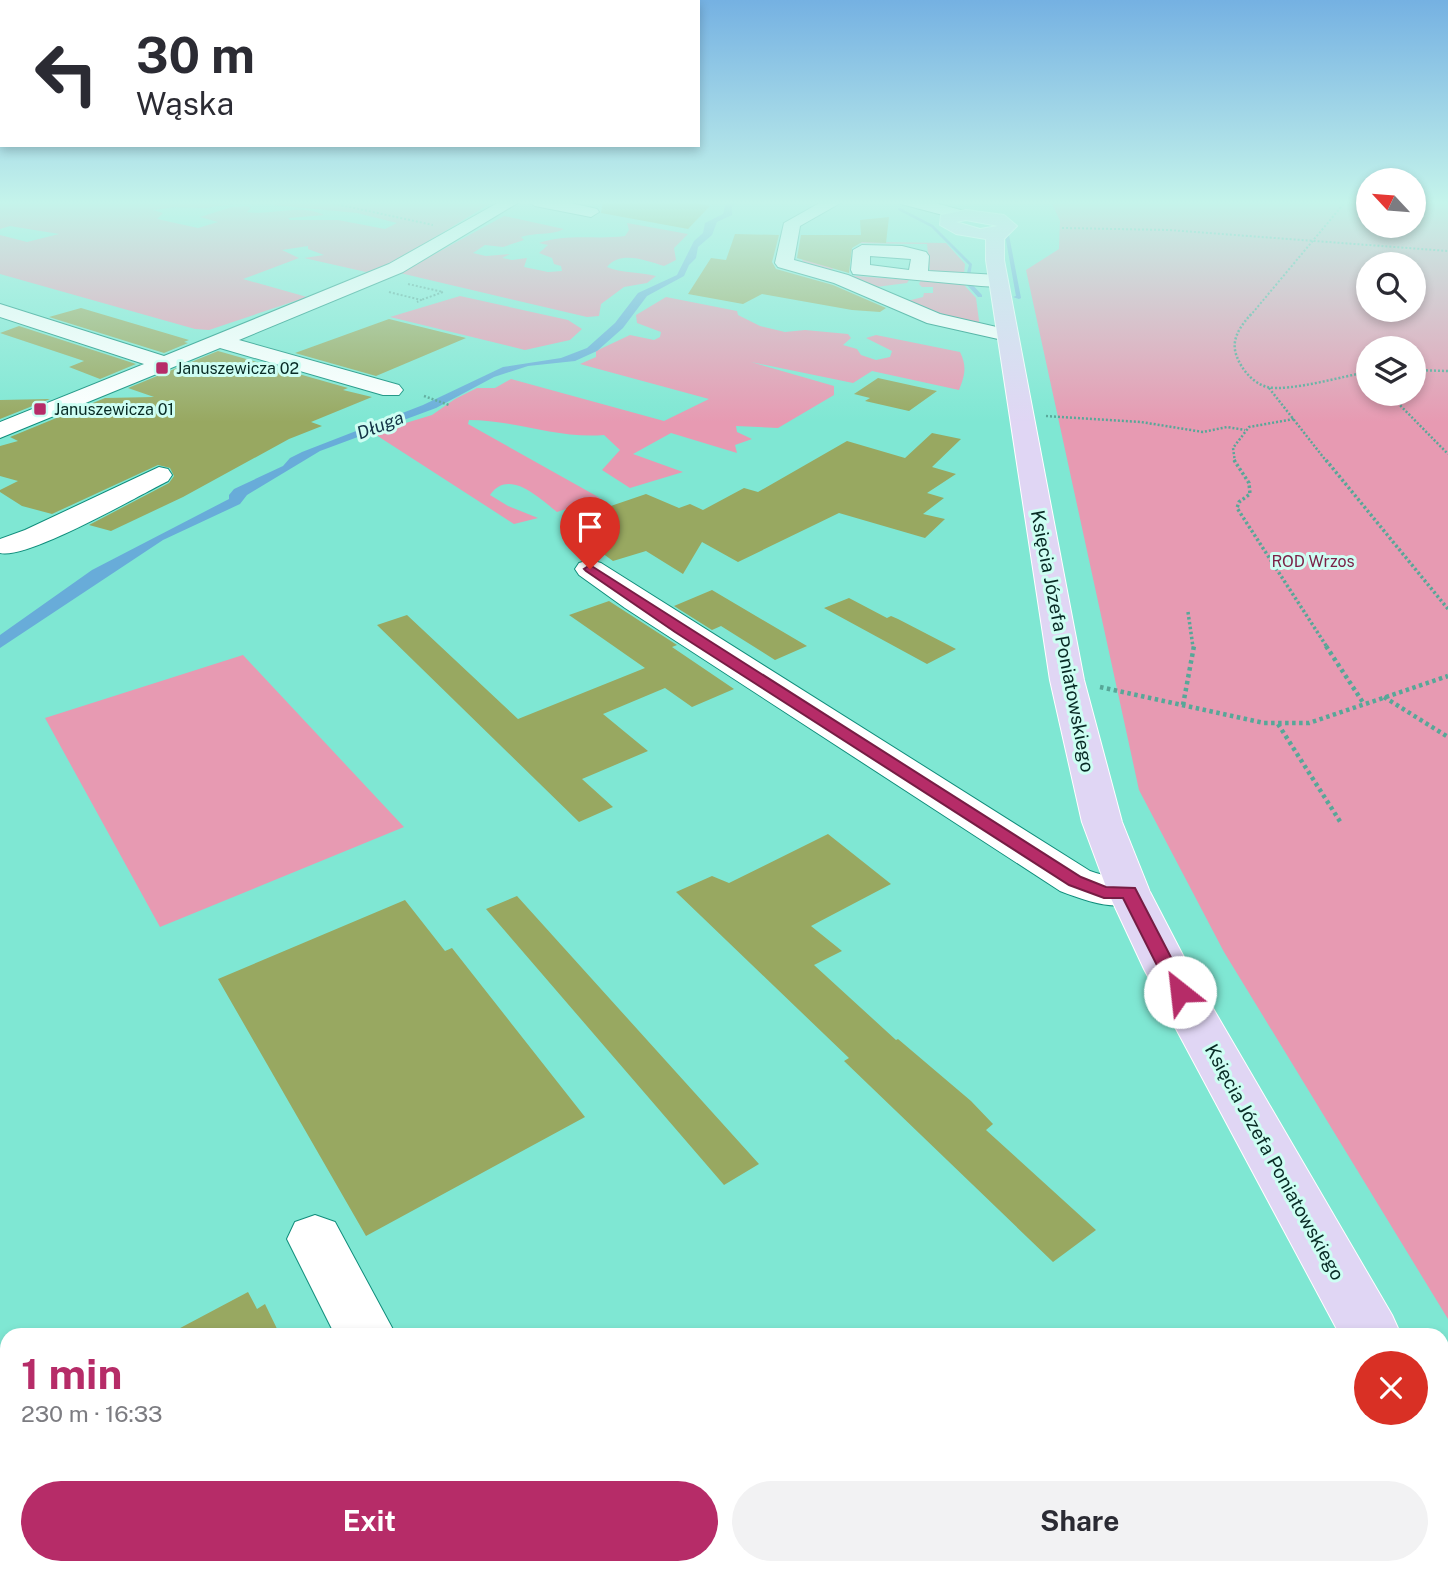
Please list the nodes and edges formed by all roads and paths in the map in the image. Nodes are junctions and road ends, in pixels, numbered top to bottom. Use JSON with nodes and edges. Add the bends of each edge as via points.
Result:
{"nodes":[{"id":1,"x":384,"y":274,"type":"edge"},
{"id":2,"x":387,"y":274,"type":"edge"},
{"id":3,"x":825,"y":274,"type":"edge"},
{"id":4,"x":922,"y":274,"type":"edge"},
{"id":5,"x":1001,"y":274,"type":"edge"},
{"id":6,"x":1282,"y":274,"type":"edge"},
{"id":7,"x":918,"y":276,"type":"dead end"},
{"id":8,"x":387,"y":292,"type":"dead end"},
{"id":9,"x":0,"y":310,"type":"edge"},
{"id":10,"x":1007,"y":335,"type":"junction"},
{"id":11,"x":219,"y":341,"type":"junction"},
{"id":12,"x":166,"y":363,"type":"junction"},
{"id":13,"x":1426,"y":370,"type":"edge"},
{"id":14,"x":1448,"y":371,"type":"edge"},
{"id":15,"x":1356,"y":373,"type":"edge"},
{"id":16,"x":1269,"y":388,"type":"junction"},
{"id":17,"x":391,"y":390,"type":"dead end"},
{"id":18,"x":424,"y":396,"type":"dead end"},
{"id":19,"x":449,"y":405,"type":"dead end"},
{"id":20,"x":1401,"y":406,"type":"edge"},
{"id":21,"x":1021,"y":415,"type":"junction"},
{"id":22,"x":1294,"y":419,"type":"junction"},
{"id":23,"x":1245,"y":430,"type":"junction"},
{"id":24,"x":0,"y":431,"type":"edge"},
{"id":25,"x":1448,"y":454,"type":"edge"},
{"id":26,"x":159,"y":475,"type":"dead end"},
{"id":27,"x":2,"y":545,"type":"edge"},
{"id":28,"x":590,"y":569,"type":"dead end"},
{"id":29,"x":1448,"y":609,"type":"edge"},
{"id":30,"x":1188,"y":612,"type":"dead end"},
{"id":31,"x":1448,"y":676,"type":"edge"},
{"id":32,"x":1067,"y":680,"type":"junction"},
{"id":33,"x":1384,"y":697,"type":"junction"},
{"id":34,"x":1364,"y":704,"type":"junction"},
{"id":35,"x":1183,"y":705,"type":"junction"},
{"id":36,"x":1278,"y":724,"type":"junction"},
{"id":37,"x":1448,"y":737,"type":"edge"},
{"id":38,"x":1341,"y":823,"type":"dead end"},
{"id":39,"x":1129,"y":892,"type":"junction"},
{"id":40,"x":315,"y":1239,"type":"dead end"},
{"id":41,"x":362,"y":1328,"type":"edge"},
{"id":42,"x":1367,"y":1328,"type":"edge"}],
"edges":[{"from":1,"to":11,"type":"street","via":[[259,320]]},
{"from":2,"to":8,"type":"path","via":[[443,292],[419,301]]},
{"from":3,"to":10,"type":"street","via":[[934,319]]},
{"from":4,"to":7,"type":"street"},
{"from":5,"to":10,"type":"main road","name":"Księcia Józefa Poniatowskiego"},
{"from":6,"to":16,"type":"path","via":[[1235,338],[1237,359],[1251,379]]},
{"from":9,"to":12,"type":"street"},
{"from":10,"to":21,"type":"main road","name":"Księcia Józefa Poniatowskiego"},
{"from":11,"to":12,"type":"street"},
{"from":11,"to":17,"type":"street"},
{"from":12,"to":24,"type":"street"},
{"from":13,"to":14,"type":"path"},
{"from":15,"to":16,"type":"path"},
{"from":16,"to":22,"type":"path"},
{"from":18,"to":19,"type":"path"},
{"from":20,"to":25,"type":"path"},
{"from":21,"to":23,"type":"path","via":[[1102,418],[1203,432],[1227,427]]},
{"from":21,"to":32,"type":"main road","name":"Księcia Józefa Poniatowskiego"},
{"from":22,"to":23,"type":"path"},
{"from":22,"to":29,"type":"path"},
{"from":23,"to":34,"type":"path","via":[[1231,449],[1251,486],[1237,508]]},
{"from":26,"to":27,"type":"street","via":[[35,536]]},
{"from":28,"to":39,"type":"street","via":[[1075,881],[1104,892]]},
{"from":30,"to":35,"type":"path","via":[[1194,643]]},
{"from":31,"to":33,"type":"path"},
{"from":32,"to":35,"type":"path"},
{"from":32,"to":39,"type":"main road","name":"Księcia Józefa Poniatowskiego","via":[[1096,799]]},
{"from":33,"to":34,"type":"path"},
{"from":33,"to":37,"type":"path"},
{"from":34,"to":36,"type":"path","via":[[1309,723]]},
{"from":35,"to":36,"type":"path"},
{"from":36,"to":38,"type":"path"},
{"from":39,"to":42,"type":"main road","name":"Księcia Józefa Poniatowskiego","via":[[1167,969]]},
{"from":40,"to":41,"type":"street"}]}
